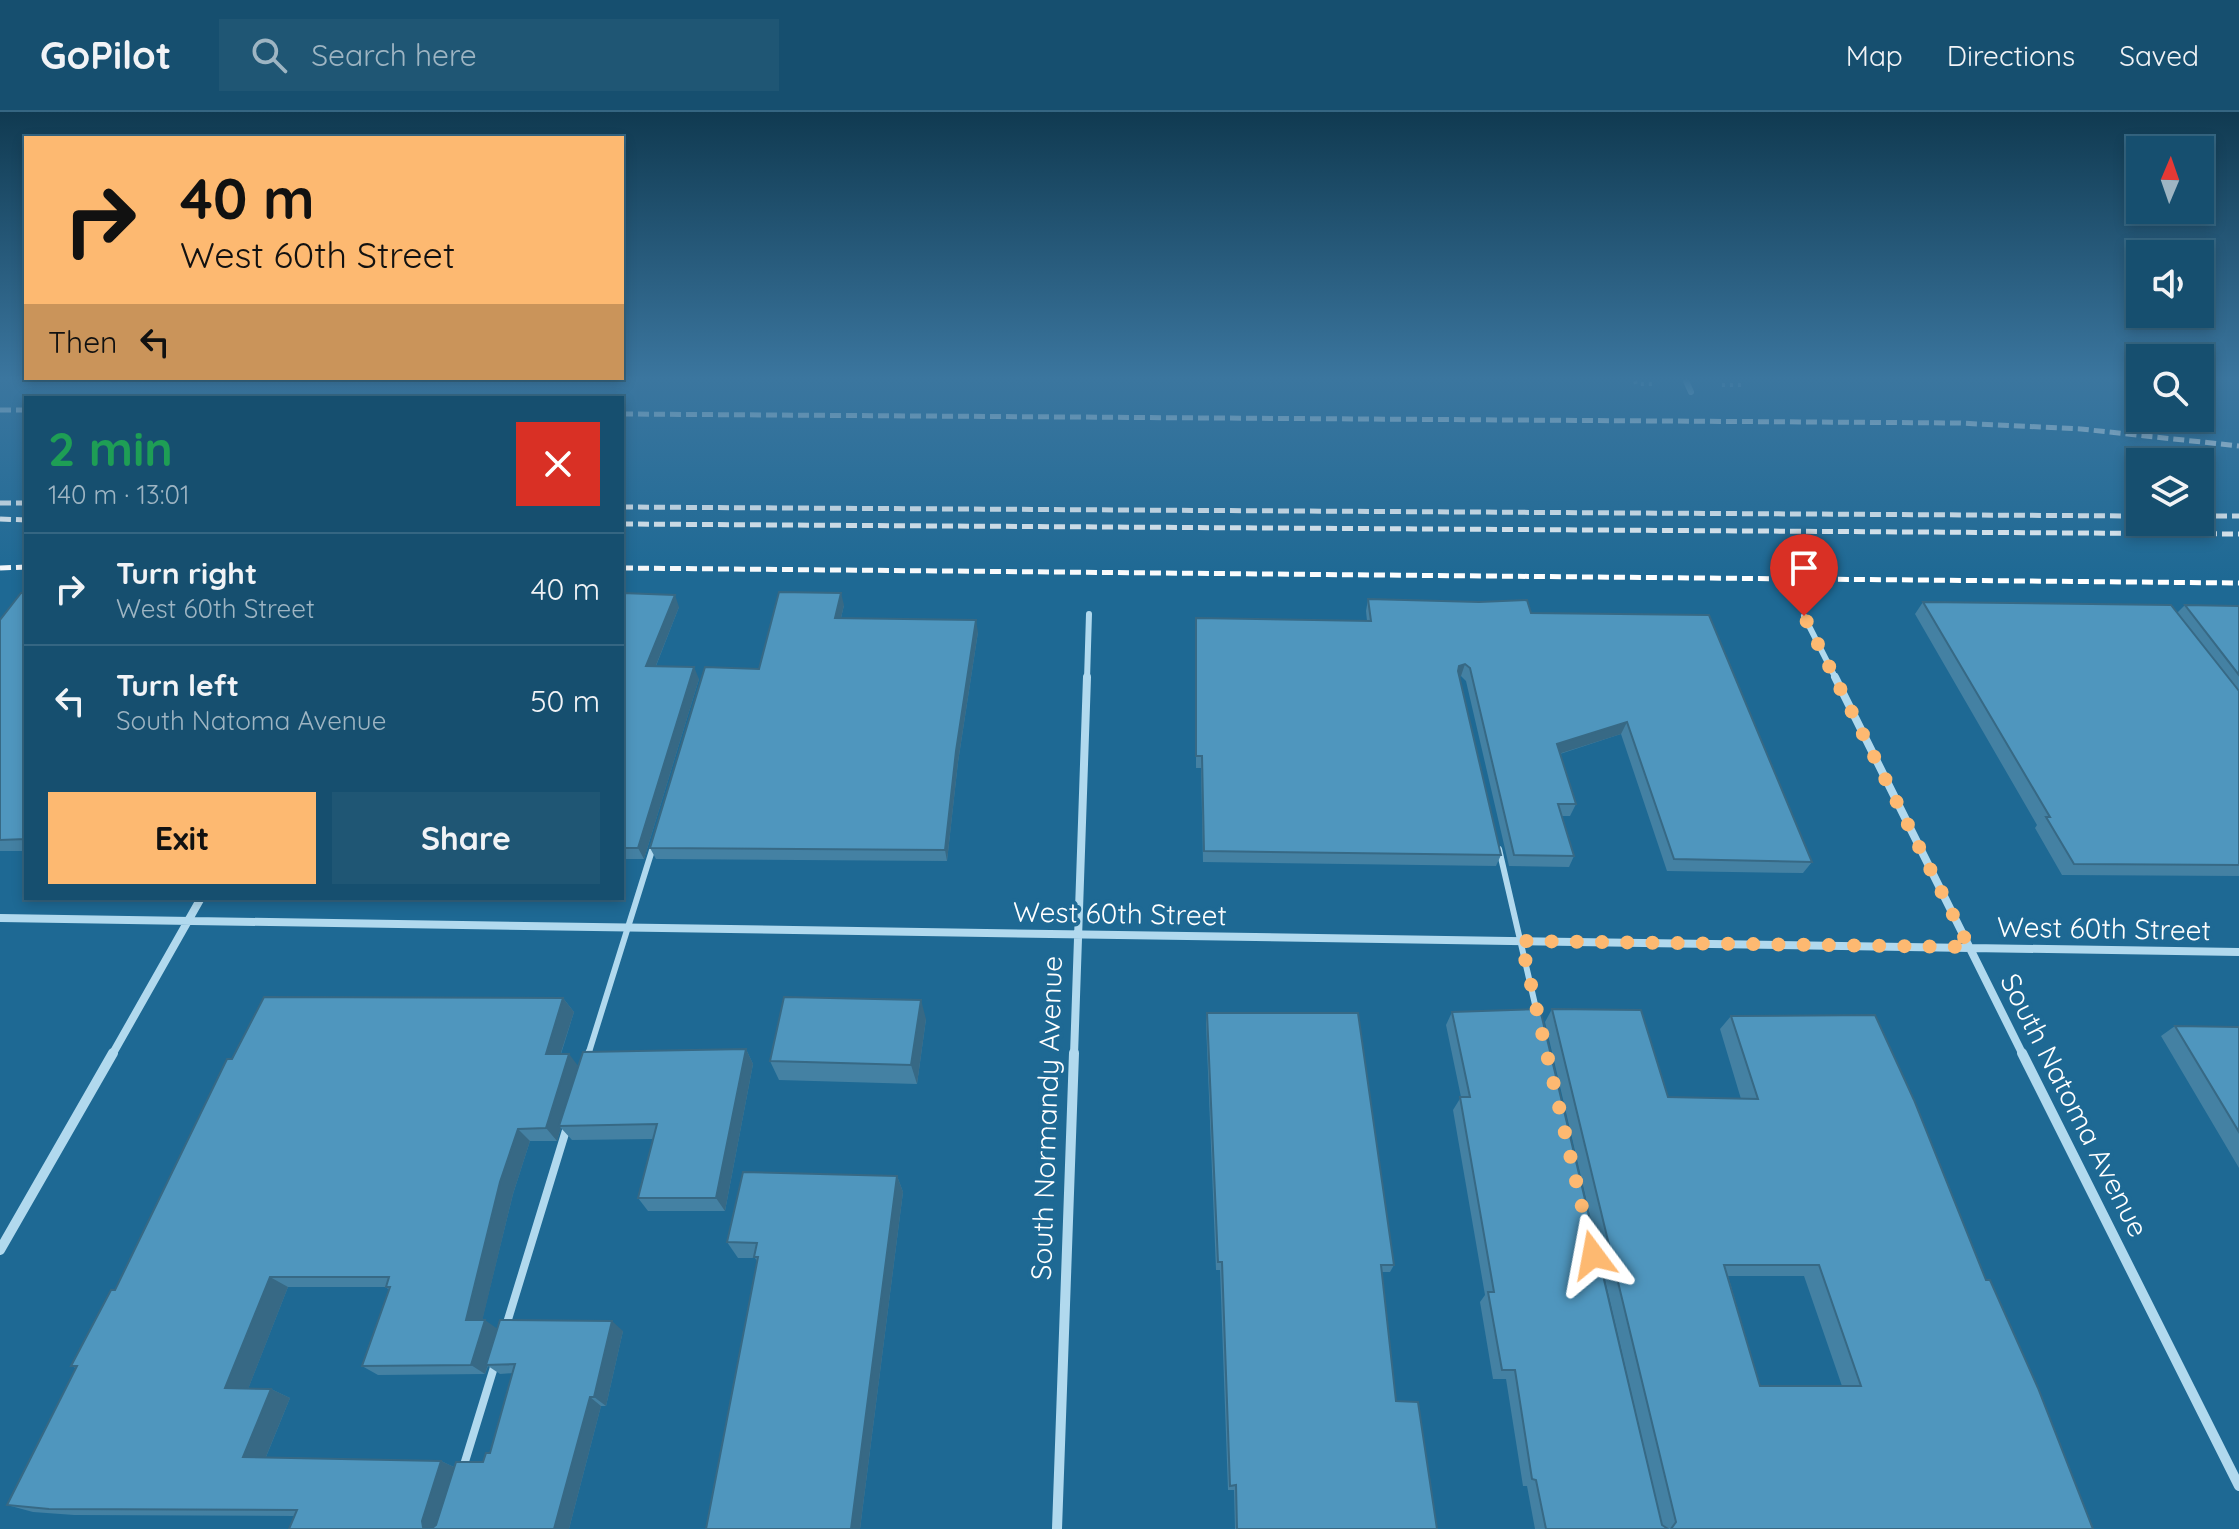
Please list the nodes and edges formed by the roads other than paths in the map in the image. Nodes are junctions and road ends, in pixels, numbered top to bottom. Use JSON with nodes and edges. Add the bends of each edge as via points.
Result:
{"nodes":[{"id":1,"x":1089,"y":614,"type":"dead end"},
{"id":2,"x":1804,"y":616,"type":"dead end"},
{"id":3,"x":659,"y":827,"type":"edge"},
{"id":4,"x":1496,"y":834,"type":"edge"},
{"id":5,"x":200,"y":900,"type":"edge"},
{"id":6,"x":0,"y":918,"type":"edge"},
{"id":7,"x":188,"y":920,"type":"junction"},
{"id":8,"x":627,"y":928,"type":"junction"},
{"id":9,"x":1077,"y":934,"type":"junction"},
{"id":10,"x":1521,"y":941,"type":"junction"},
{"id":11,"x":1969,"y":947,"type":"junction"},
{"id":12,"x":2239,"y":952,"type":"edge"},
{"id":13,"x":1540,"y":1026,"type":"edge"},
{"id":14,"x":582,"y":1075,"type":"edge"},
{"id":15,"x":569,"y":1120,"type":"edge"},
{"id":16,"x":0,"y":1250,"type":"edge"},
{"id":17,"x":505,"y":1332,"type":"edge"},
{"id":18,"x":500,"y":1347,"type":"edge"},
{"id":19,"x":459,"y":1484,"type":"edge"},
{"id":20,"x":2239,"y":1486,"type":"edge"},
{"id":21,"x":1057,"y":1529,"type":"edge"}],
"edges":[{"from":1,"to":9,"type":"street","name":"South Normandy Avenue"},
{"from":2,"to":11,"type":"street","name":"South Natoma Avenue"},
{"from":3,"to":8,"type":"lane"},
{"from":4,"to":10,"type":"lane"},
{"from":5,"to":7,"type":"street"},
{"from":6,"to":7,"type":"street","name":"West 60th Street"},
{"from":7,"to":8,"type":"street","name":"West 60th Street"},
{"from":7,"to":16,"type":"street"},
{"from":8,"to":9,"type":"street","name":"West 60th Street"},
{"from":8,"to":14,"type":"lane"},
{"from":9,"to":10,"type":"street","name":"West 60th Street"},
{"from":9,"to":21,"type":"street","name":"South Normandy Avenue"},
{"from":10,"to":11,"type":"street","name":"West 60th Street"},
{"from":10,"to":13,"type":"lane"},
{"from":11,"to":12,"type":"street","name":"West 60th Street"},
{"from":11,"to":20,"type":"street","name":"South Natoma Avenue"},
{"from":15,"to":17,"type":"lane"},
{"from":18,"to":19,"type":"lane"}]}
